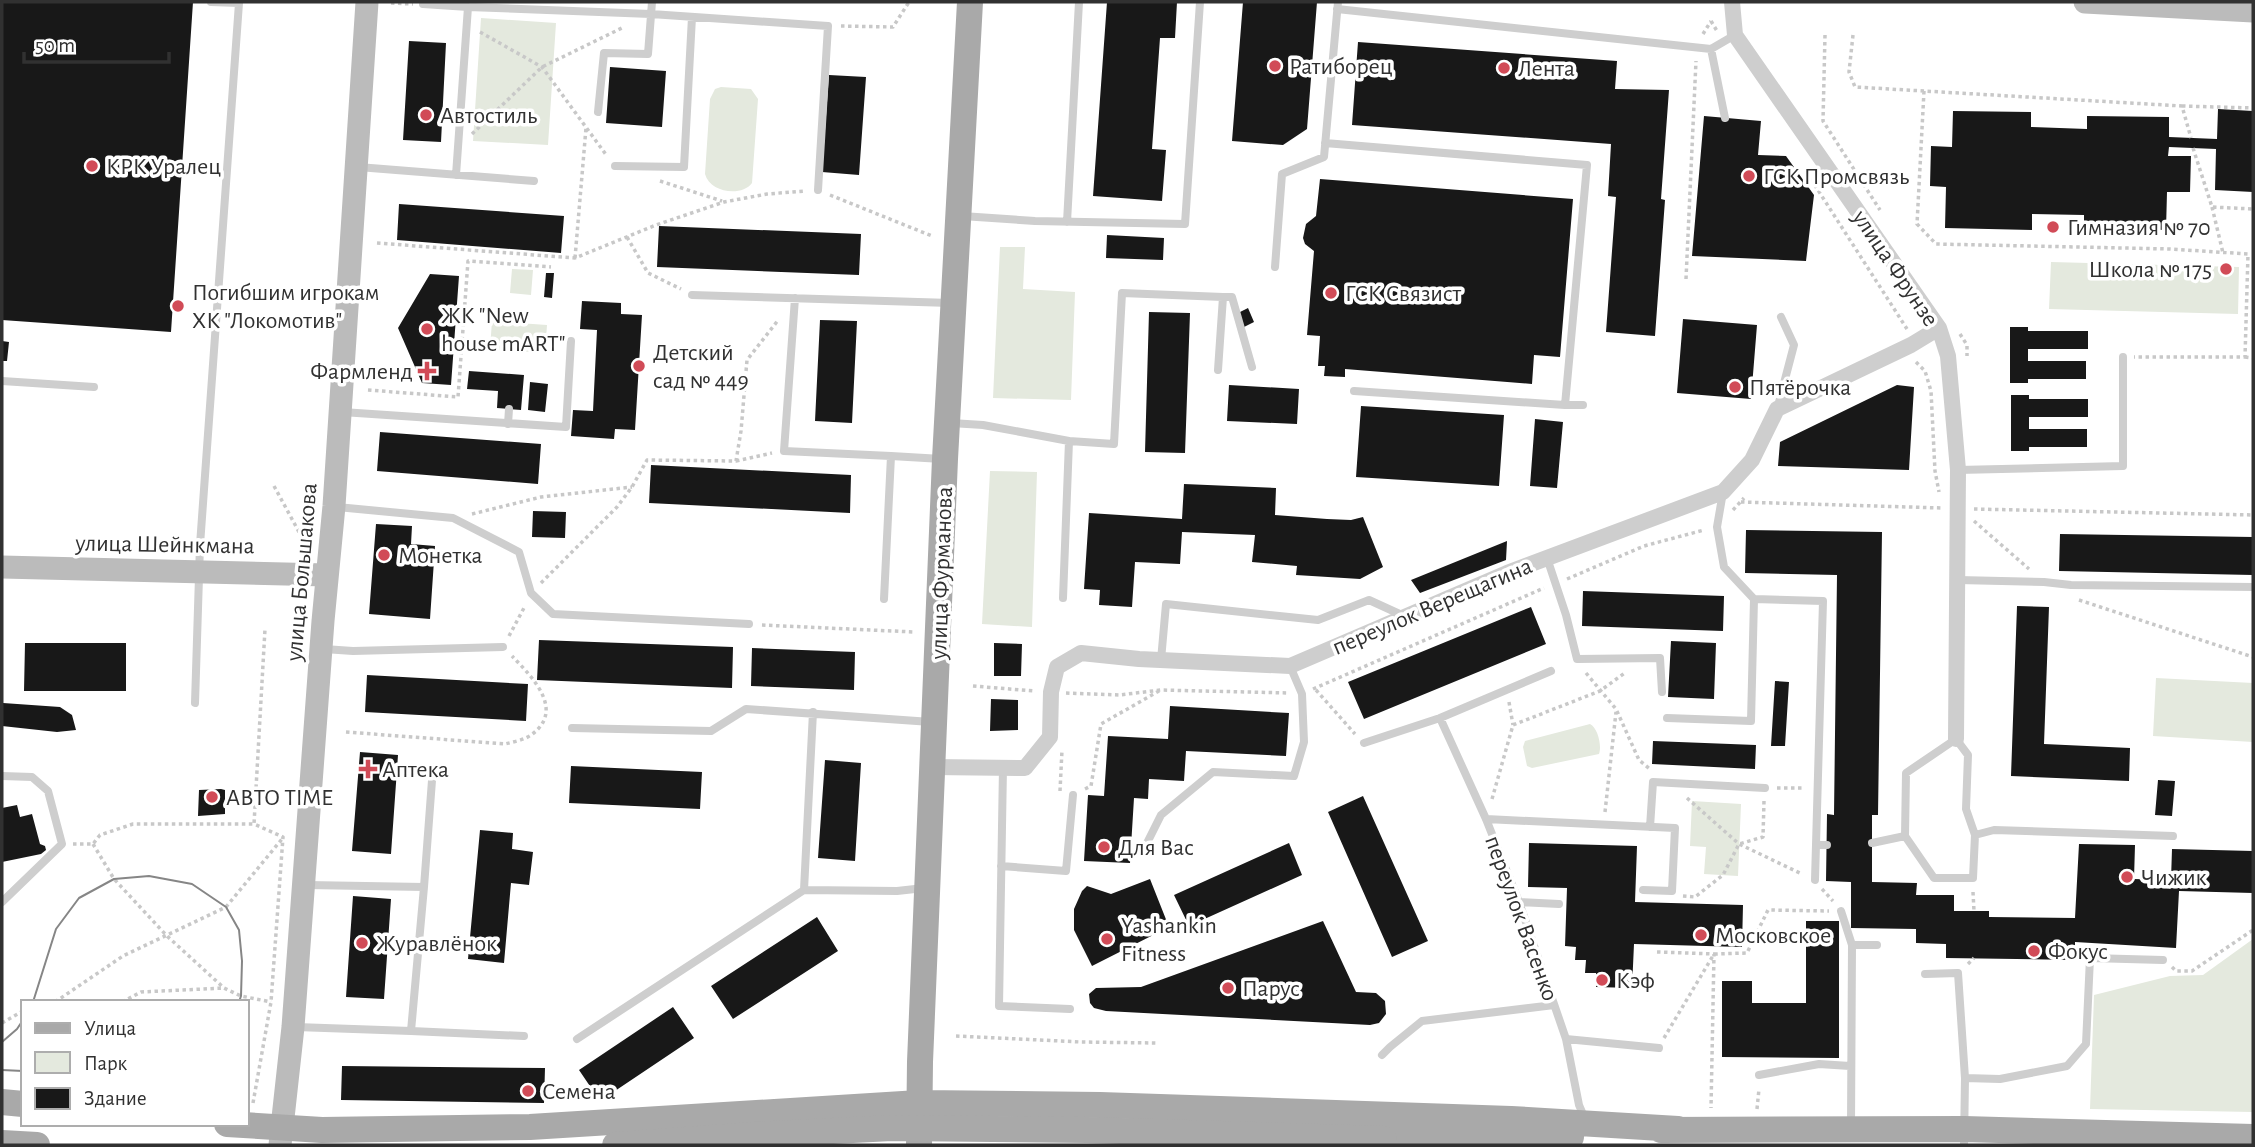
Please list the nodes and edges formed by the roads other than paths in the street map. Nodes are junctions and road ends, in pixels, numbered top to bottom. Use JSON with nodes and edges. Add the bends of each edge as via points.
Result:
{"nodes":[{"id":1,"x":211,"y":2,"type":"edge"},
{"id":2,"x":239,"y":2,"type":"edge"},
{"id":3,"x":367,"y":2,"type":"edge"},
{"id":4,"x":652,"y":2,"type":"edge"},
{"id":5,"x":970,"y":2,"type":"edge"},
{"id":6,"x":1079,"y":2,"type":"edge"},
{"id":7,"x":1200,"y":2,"type":"edge"},
{"id":8,"x":1732,"y":2,"type":"edge"},
{"id":9,"x":2085,"y":2,"type":"edge"},
{"id":10,"x":423,"y":4,"type":"road end"},
{"id":11,"x":1337,"y":5,"type":"edge"},
{"id":12,"x":468,"y":7,"type":"junction"},
{"id":13,"x":2253,"y":11,"type":"edge"},
{"id":14,"x":651,"y":14,"type":"junction"},
{"id":15,"x":692,"y":17,"type":"junction"},
{"id":16,"x":1735,"y":35,"type":"junction"},
{"id":17,"x":1711,"y":49,"type":"junction"},
{"id":18,"x":598,"y":112,"type":"dead end"},
{"id":19,"x":1725,"y":118,"type":"dead end"},
{"id":20,"x":1325,"y":143,"type":"junction"},
{"id":21,"x":615,"y":166,"type":"road end"},
{"id":22,"x":355,"y":167,"type":"junction"},
{"id":23,"x":457,"y":175,"type":"junction"},
{"id":24,"x":534,"y":181,"type":"dead end"},
{"id":25,"x":818,"y":190,"type":"road end"},
{"id":26,"x":959,"y":216,"type":"junction"},
{"id":27,"x":1067,"y":222,"type":"junction"},
{"id":28,"x":1275,"y":267,"type":"dead end"},
{"id":29,"x":692,"y":295,"type":"road end"},
{"id":30,"x":795,"y":298,"type":"junction"},
{"id":31,"x":1223,"y":298,"type":"junction"},
{"id":32,"x":954,"y":303,"type":"junction"},
{"id":33,"x":1781,"y":317,"type":"dead end"},
{"id":34,"x":1939,"y":328,"type":"junction"},
{"id":35,"x":571,"y":341,"type":"dead end"},
{"id":36,"x":2123,"y":357,"type":"road end"},
{"id":37,"x":1252,"y":367,"type":"dead end"},
{"id":38,"x":1218,"y":370,"type":"dead end"},
{"id":39,"x":2,"y":381,"type":"edge"},
{"id":40,"x":94,"y":387,"type":"dead end"},
{"id":41,"x":1354,"y":391,"type":"dead end"},
{"id":42,"x":1565,"y":405,"type":"junction"},
{"id":43,"x":1583,"y":405,"type":"dead end"},
{"id":44,"x":509,"y":409,"type":"dead end"},
{"id":45,"x":1777,"y":409,"type":"junction"},
{"id":46,"x":340,"y":411,"type":"junction"},
{"id":47,"x":948,"y":423,"type":"junction"},
{"id":48,"x":508,"y":424,"type":"junction"},
{"id":49,"x":1069,"y":441,"type":"junction"},
{"id":50,"x":891,"y":456,"type":"junction"},
{"id":51,"x":945,"y":459,"type":"junction"},
{"id":52,"x":1958,"y":470,"type":"junction"},
{"id":53,"x":1723,"y":492,"type":"junction"},
{"id":54,"x":334,"y":506,"type":"junction"},
{"id":55,"x":1547,"y":558,"type":"junction"},
{"id":56,"x":2,"y":567,"type":"edge"},
{"id":57,"x":199,"y":572,"type":"junction"},
{"id":58,"x":327,"y":575,"type":"junction"},
{"id":59,"x":1958,"y":580,"type":"junction"},
{"id":60,"x":2253,"y":587,"type":"edge"},
{"id":61,"x":1063,"y":598,"type":"dead end"},
{"id":62,"x":884,"y":599,"type":"dead end"},
{"id":63,"x":1754,"y":599,"type":"junction"},
{"id":64,"x":1405,"y":617,"type":"junction"},
{"id":65,"x":749,"y":624,"type":"road end"},
{"id":66,"x":503,"y":647,"type":"road end"},
{"id":67,"x":321,"y":649,"type":"junction"},
{"id":68,"x":1161,"y":660,"type":"junction"},
{"id":69,"x":1290,"y":666,"type":"junction"},
{"id":70,"x":1551,"y":671,"type":"dead end"},
{"id":71,"x":1661,"y":692,"type":"dead end"},
{"id":72,"x":195,"y":703,"type":"dead end"},
{"id":73,"x":813,"y":712,"type":"junction"},
{"id":74,"x":1440,"y":718,"type":"junction"},
{"id":75,"x":1667,"y":718,"type":"dead end"},
{"id":76,"x":934,"y":722,"type":"junction"},
{"id":77,"x":572,"y":728,"type":"dead end"},
{"id":78,"x":1956,"y":738,"type":"junction"},
{"id":79,"x":1363,"y":743,"type":"road end"},
{"id":80,"x":932,"y":766,"type":"junction"},
{"id":81,"x":433,"y":767,"type":"dead end"},
{"id":82,"x":1003,"y":767,"type":"junction"},
{"id":83,"x":2,"y":776,"type":"edge"},
{"id":84,"x":1765,"y":788,"type":"road end"},
{"id":85,"x":1073,"y":795,"type":"road end"},
{"id":86,"x":1486,"y":819,"type":"junction"},
{"id":87,"x":1650,"y":827,"type":"junction"},
{"id":88,"x":1975,"y":835,"type":"junction"},
{"id":89,"x":1905,"y":836,"type":"junction"},
{"id":90,"x":2173,"y":836,"type":"dead end"},
{"id":91,"x":1147,"y":843,"type":"dead end"},
{"id":92,"x":1872,"y":843,"type":"dead end"},
{"id":93,"x":1816,"y":845,"type":"junction"},
{"id":94,"x":1827,"y":845,"type":"dead end"},
{"id":95,"x":1001,"y":866,"type":"junction"},
{"id":96,"x":1815,"y":880,"type":"dead end"},
{"id":97,"x":304,"y":885,"type":"junction"},
{"id":98,"x":424,"y":887,"type":"junction"},
{"id":99,"x":927,"y":888,"type":"junction"},
{"id":100,"x":804,"y":890,"type":"junction"},
{"id":101,"x":1643,"y":890,"type":"dead end"},
{"id":102,"x":2,"y":902,"type":"edge"},
{"id":103,"x":1519,"y":902,"type":"junction"},
{"id":104,"x":1559,"y":904,"type":"dead end"},
{"id":105,"x":1842,"y":911,"type":"road end"},
{"id":106,"x":1877,"y":945,"type":"dead end"},
{"id":107,"x":1852,"y":946,"type":"junction"},
{"id":108,"x":2163,"y":960,"type":"road end"},
{"id":109,"x":1925,"y":974,"type":"dead end"},
{"id":110,"x":1554,"y":1005,"type":"junction"},
{"id":111,"x":1070,"y":1009,"type":"dead end"},
{"id":112,"x":293,"y":1027,"type":"junction"},
{"id":113,"x":411,"y":1031,"type":"junction"},
{"id":114,"x":524,"y":1036,"type":"dead end"},
{"id":115,"x":577,"y":1039,"type":"dead end"},
{"id":116,"x":1566,"y":1040,"type":"junction"},
{"id":117,"x":1658,"y":1048,"type":"road end"},
{"id":118,"x":1382,"y":1055,"type":"dead end"},
{"id":119,"x":1850,"y":1066,"type":"junction"},
{"id":120,"x":1759,"y":1075,"type":"road end"},
{"id":121,"x":1965,"y":1078,"type":"junction"},
{"id":122,"x":2,"y":1102,"type":"edge"},
{"id":123,"x":919,"y":1103,"type":"junction"},
{"id":124,"x":21,"y":1104,"type":"edge"},
{"id":125,"x":1587,"y":1125,"type":"junction"},
{"id":126,"x":235,"y":1126,"type":"edge"},
{"id":127,"x":1850,"y":1128,"type":"junction"},
{"id":128,"x":1678,"y":1129,"type":"junction"},
{"id":129,"x":281,"y":1137,"type":"edge"},
{"id":130,"x":1964,"y":1137,"type":"edge"},
{"id":131,"x":2253,"y":1137,"type":"edge"},
{"id":132,"x":2,"y":1143,"type":"edge"},
{"id":133,"x":37,"y":1145,"type":"edge"},
{"id":134,"x":615,"y":1145,"type":"edge"},
{"id":135,"x":919,"y":1145,"type":"edge"},
{"id":136,"x":1791,"y":1145,"type":"edge"},
{"id":137,"x":1905,"y":1145,"type":"edge"}],
"edges":[{"from":1,"to":2,"type":"lane"},
{"from":2,"to":57,"type":"lane"},
{"from":3,"to":22,"type":"street","name":"улица Большакова"},
{"from":4,"to":14,"type":"lane"},
{"from":5,"to":26,"type":"main road","name":"улица Фурманова"},
{"from":6,"to":27,"type":"lane"},
{"from":7,"to":27,"type":"lane","via":[[1185,224]]},
{"from":8,"to":16,"type":"street","name":"улица Фрунзе"},
{"from":9,"to":13,"type":"street"},
{"from":10,"to":12,"type":"lane"},
{"from":11,"to":17,"type":"lane"},
{"from":11,"to":20,"type":"lane"},
{"from":12,"to":14,"type":"lane"},
{"from":12,"to":23,"type":"lane"},
{"from":14,"to":15,"type":"lane"},
{"from":14,"to":18,"type":"lane","via":[[648,54],[604,53]]},
{"from":15,"to":21,"type":"lane","via":[[684,167]]},
{"from":15,"to":25,"type":"lane","via":[[828,26]]},
{"from":16,"to":17,"type":"lane"},
{"from":16,"to":34,"type":"street","name":"улица Фрунзе"},
{"from":17,"to":19,"type":"lane"},
{"from":20,"to":28,"type":"lane","via":[[1324,157],[1282,174]]},
{"from":20,"to":42,"type":"lane","via":[[1587,165]]},
{"from":22,"to":23,"type":"lane"},
{"from":22,"to":46,"type":"street","name":"улица Большакова"},
{"from":23,"to":24,"type":"lane"},
{"from":26,"to":27,"type":"lane"},
{"from":26,"to":32,"type":"main road","name":"улица Фурманова"},
{"from":29,"to":30,"type":"lane"},
{"from":30,"to":32,"type":"lane"},
{"from":30,"to":50,"type":"lane","via":[[785,451]]},
{"from":31,"to":37,"type":"lane","via":[[1231,297]]},
{"from":31,"to":38,"type":"lane"},
{"from":31,"to":49,"type":"lane","via":[[1122,293],[1114,444]]},
{"from":32,"to":47,"type":"main road","name":"улица Фурманова"},
{"from":33,"to":45,"type":"lane","via":[[1794,345]]},
{"from":34,"to":45,"type":"street"},
{"from":34,"to":52,"type":"street","name":"улица Фрунзе","via":[[1948,356]]},
{"from":35,"to":48,"type":"lane","via":[[566,427]]},
{"from":36,"to":52,"type":"lane","via":[[2123,466]]},
{"from":39,"to":40,"type":"lane"},
{"from":41,"to":42,"type":"lane"},
{"from":42,"to":43,"type":"lane"},
{"from":44,"to":48,"type":"lane"},
{"from":45,"to":53,"type":"street","name":"переулок Верещагина","via":[[1752,460]]},
{"from":46,"to":48,"type":"lane"},
{"from":46,"to":54,"type":"street","name":"улица Большакова"},
{"from":47,"to":49,"type":"lane"},
{"from":47,"to":51,"type":"main road","name":"улица Фурманова"},
{"from":49,"to":61,"type":"lane"},
{"from":50,"to":51,"type":"lane"},
{"from":50,"to":62,"type":"lane"},
{"from":51,"to":76,"type":"main road","name":"улица Фурманова"},
{"from":52,"to":59,"type":"street","name":"улица Фрунзе"},
{"from":53,"to":55,"type":"street","name":"переулок Верещагина"},
{"from":53,"to":63,"type":"lane","via":[[1717,527],[1724,567]]},
{"from":54,"to":58,"type":"street","name":"улица Большакова"},
{"from":54,"to":65,"type":"lane","via":[[453,518],[519,552],[531,593],[552,614]]},
{"from":55,"to":64,"type":"street","name":"переулок Верещагина"},
{"from":55,"to":71,"type":"lane","via":[[1577,659],[1660,658]]},
{"from":56,"to":57,"type":"street","name":"улица Шейнкмана"},
{"from":57,"to":58,"type":"street","name":"улица Шейнкмана"},
{"from":57,"to":72,"type":"lane"},
{"from":58,"to":67,"type":"street","name":"улица Большакова"},
{"from":59,"to":60,"type":"lane"},
{"from":59,"to":78,"type":"street","name":"улица Фрунзе"},
{"from":63,"to":75,"type":"lane","via":[[1751,721]]},
{"from":63,"to":93,"type":"lane","via":[[1823,601]]},
{"from":64,"to":68,"type":"lane","via":[[1369,600],[1318,620],[1166,604]]},
{"from":64,"to":69,"type":"street","name":"переулок Верещагина"},
{"from":66,"to":67,"type":"lane"},
{"from":67,"to":97,"type":"street","name":"улица Большакова"},
{"from":68,"to":69,"type":"street","name":"переулок Верещагина"},
{"from":68,"to":82,"type":"street","name":"переулок Верещагина","via":[[1082,653],[1056,667],[1059,693],[1050,737],[1025,768]]},
{"from":69,"to":91,"type":"lane","via":[[1302,694],[1304,742],[1294,776],[1213,772],[1161,815]]},
{"from":70,"to":74,"type":"lane"},
{"from":73,"to":76,"type":"lane"},
{"from":73,"to":77,"type":"lane","via":[[746,709],[711,731]]},
{"from":73,"to":100,"type":"lane"},
{"from":74,"to":79,"type":"lane"},
{"from":74,"to":86,"type":"lane","name":"переулок Васенко"},
{"from":76,"to":80,"type":"main road","name":"улица Фурманова"},
{"from":78,"to":88,"type":"lane","via":[[1968,755],[1966,809]]},
{"from":78,"to":89,"type":"lane","via":[[1906,773]]},
{"from":80,"to":82,"type":"street","name":"переулок Верещагина"},
{"from":80,"to":99,"type":"main road","name":"улица Фурманова"},
{"from":81,"to":98,"type":"lane"},
{"from":82,"to":95,"type":"lane"},
{"from":83,"to":102,"type":"lane","via":[[32,777],[48,791],[62,844]]},
{"from":84,"to":87,"type":"lane","via":[[1653,782]]},
{"from":85,"to":95,"type":"lane","via":[[1066,871]]},
{"from":86,"to":87,"type":"lane"},
{"from":86,"to":103,"type":"lane","name":"переулок Васенко"},
{"from":87,"to":101,"type":"lane","via":[[1675,828],[1672,891]]},
{"from":88,"to":89,"type":"lane","via":[[1973,878],[1934,877]]},
{"from":88,"to":90,"type":"lane","via":[[1994,830]]},
{"from":89,"to":92,"type":"lane"},
{"from":93,"to":94,"type":"lane"},
{"from":93,"to":96,"type":"lane"},
{"from":95,"to":111,"type":"lane","via":[[999,1006]]},
{"from":97,"to":98,"type":"lane"},
{"from":97,"to":112,"type":"street","name":"улица Большакова"},
{"from":98,"to":113,"type":"lane"},
{"from":99,"to":100,"type":"lane"},
{"from":99,"to":123,"type":"main road","name":"улица Фурманова"},
{"from":100,"to":115,"type":"lane"},
{"from":103,"to":104,"type":"lane"},
{"from":103,"to":110,"type":"lane","name":"переулок Васенко"},
{"from":105,"to":107,"type":"lane"},
{"from":106,"to":107,"type":"lane"},
{"from":107,"to":119,"type":"lane"},
{"from":108,"to":121,"type":"lane","via":[[2090,958],[2086,1044],[2067,1066],[2000,1079]]},
{"from":109,"to":121,"type":"lane","via":[[1958,973]]},
{"from":110,"to":116,"type":"lane","name":"переулок Васенко"},
{"from":110,"to":118,"type":"lane","via":[[1422,1021]]},
{"from":112,"to":113,"type":"lane"},
{"from":112,"to":129,"type":"street","name":"улица Большакова"},
{"from":113,"to":114,"type":"lane"},
{"from":116,"to":117,"type":"lane"},
{"from":116,"to":125,"type":"lane","name":"переулок Васенко"},
{"from":119,"to":120,"type":"lane","via":[[1819,1064]]},
{"from":119,"to":127,"type":"lane"},
{"from":121,"to":130,"type":"lane"},
{"from":122,"to":124,"type":"main road"},
{"from":123,"to":125,"type":"main road","via":[[1100,1105]]},
{"from":123,"to":129,"type":"main road","via":[[530,1127],[322,1130]]},
{"from":123,"to":135,"type":"main road","name":"улица Фурманова"},
{"from":125,"to":128,"type":"main road"},
{"from":126,"to":129,"type":"main road"},
{"from":127,"to":128,"type":"main road"},
{"from":127,"to":130,"type":"main road"},
{"from":128,"to":134,"type":"main road","bridge":true,"via":[[1509,1141],[892,1128]]},
{"from":130,"to":131,"type":"main road"},
{"from":132,"to":133,"type":"main road"},
{"from":136,"to":137,"type":"main road"}]}
